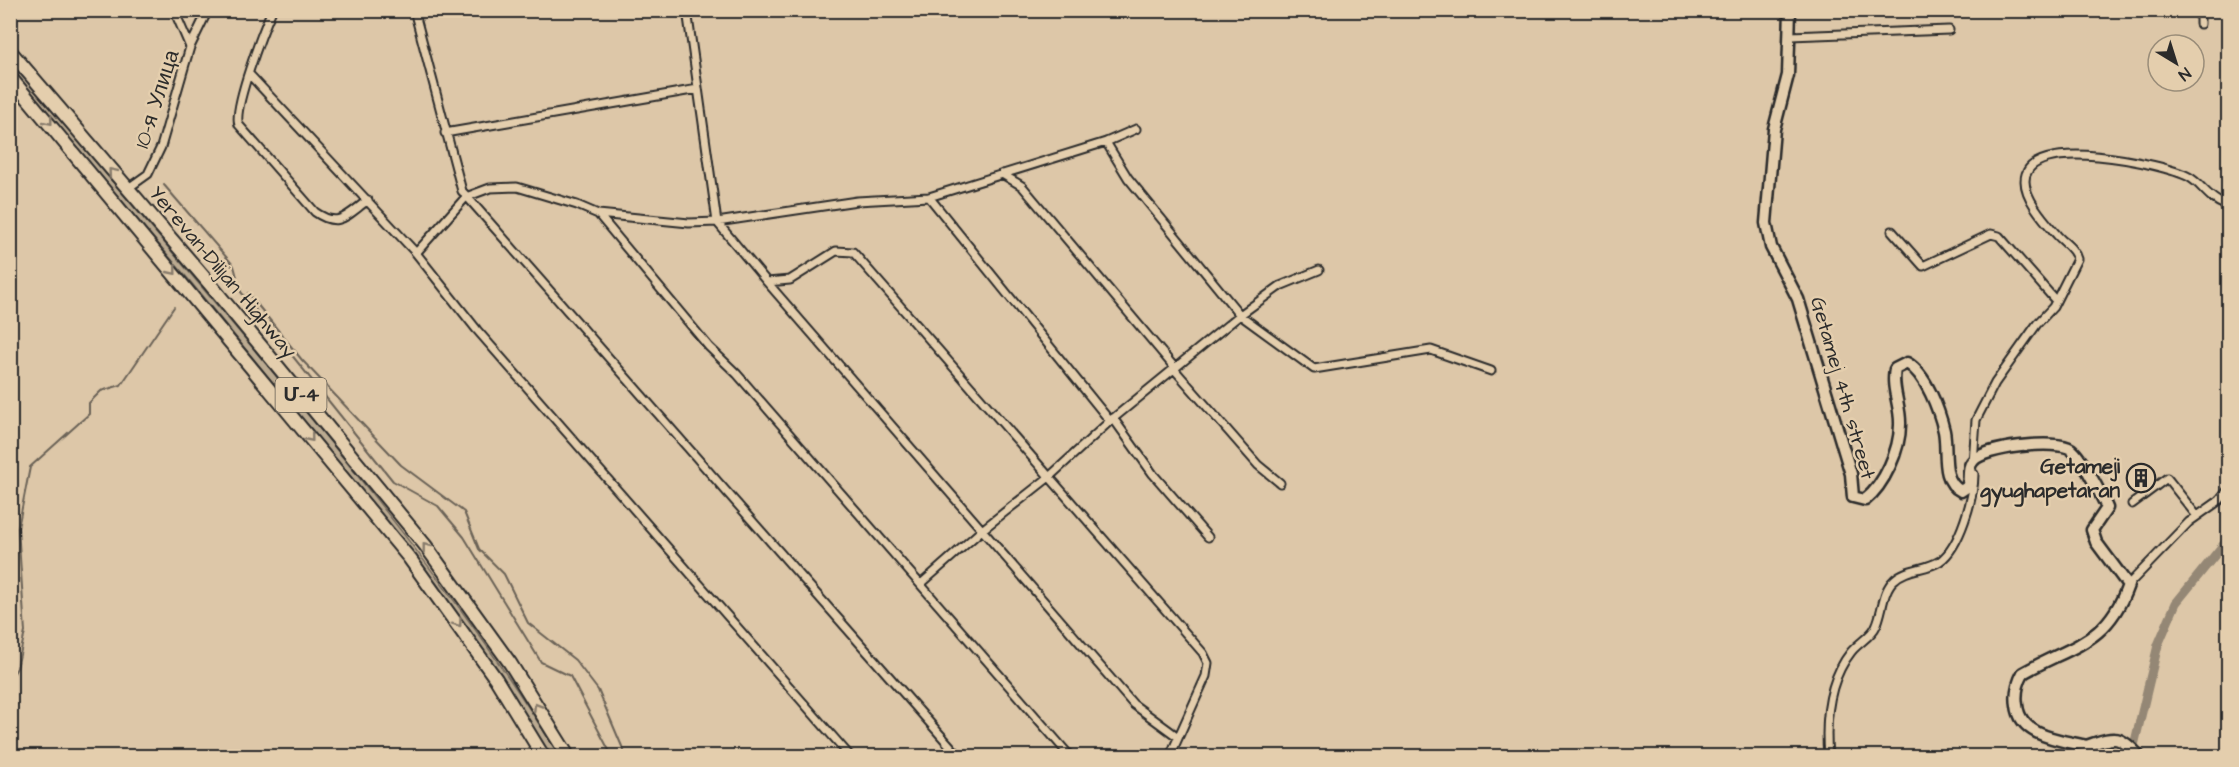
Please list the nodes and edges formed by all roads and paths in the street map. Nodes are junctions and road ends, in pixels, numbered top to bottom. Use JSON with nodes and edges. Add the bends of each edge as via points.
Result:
{"nodes":[{"id":1,"x":174,"y":10,"type":"edge"},
{"id":2,"x":208,"y":10,"type":"edge"},
{"id":3,"x":272,"y":10,"type":"edge"},
{"id":4,"x":414,"y":10,"type":"edge"},
{"id":5,"x":687,"y":10,"type":"edge"},
{"id":6,"x":1790,"y":10,"type":"edge"},
{"id":7,"x":2200,"y":10,"type":"edge"},
{"id":8,"x":2200,"y":24,"type":"dead end"},
{"id":9,"x":1949,"y":30,"type":"dead end"},
{"id":10,"x":1790,"y":36,"type":"junction"},
{"id":11,"x":190,"y":47,"type":"junction"},
{"id":12,"x":10,"y":51,"type":"edge"},
{"id":13,"x":249,"y":74,"type":"junction"},
{"id":14,"x":10,"y":76,"type":"edge"},
{"id":15,"x":698,"y":89,"type":"junction"},
{"id":16,"x":1136,"y":129,"type":"dead end"},
{"id":17,"x":445,"y":133,"type":"junction"},
{"id":18,"x":1106,"y":142,"type":"junction"},
{"id":19,"x":1000,"y":174,"type":"junction"},
{"id":20,"x":127,"y":189,"type":"junction"},
{"id":21,"x":466,"y":197,"type":"junction"},
{"id":22,"x":929,"y":197,"type":"junction"},
{"id":23,"x":368,"y":200,"type":"junction"},
{"id":24,"x":2224,"y":205,"type":"dead end"},
{"id":25,"x":598,"y":214,"type":"junction"},
{"id":26,"x":717,"y":222,"type":"junction"},
{"id":27,"x":1892,"y":231,"type":"dead end"},
{"id":28,"x":416,"y":253,"type":"junction"},
{"id":29,"x":1319,"y":270,"type":"dead end"},
{"id":30,"x":767,"y":282,"type":"junction"},
{"id":31,"x":2056,"y":301,"type":"junction"},
{"id":32,"x":1240,"y":315,"type":"junction"},
{"id":33,"x":1175,"y":369,"type":"junction"},
{"id":34,"x":1491,"y":371,"type":"dead end"},
{"id":35,"x":1112,"y":419,"type":"junction"},
{"id":36,"x":1973,"y":459,"type":"junction"},
{"id":37,"x":1048,"y":478,"type":"junction"},
{"id":38,"x":1280,"y":483,"type":"dead end"},
{"id":39,"x":2229,"y":490,"type":"edge"},
{"id":40,"x":2132,"y":504,"type":"dead end"},
{"id":41,"x":2197,"y":516,"type":"junction"},
{"id":42,"x":982,"y":530,"type":"junction"},
{"id":43,"x":1208,"y":537,"type":"dead end"},
{"id":44,"x":921,"y":583,"type":"junction"},
{"id":45,"x":2128,"y":585,"type":"junction"},
{"id":46,"x":1179,"y":737,"type":"junction"},
{"id":47,"x":2084,"y":751,"type":"edge"},
{"id":48,"x":543,"y":756,"type":"edge"},
{"id":49,"x":568,"y":756,"type":"edge"},
{"id":50,"x":850,"y":756,"type":"edge"},
{"id":51,"x":959,"y":756,"type":"edge"},
{"id":52,"x":1070,"y":756,"type":"edge"},
{"id":53,"x":1170,"y":756,"type":"edge"},
{"id":54,"x":1828,"y":756,"type":"edge"},
{"id":55,"x":2139,"y":756,"type":"edge"}],
"edges":[{"from":1,"to":11,"type":"street"},
{"from":2,"to":11,"type":"street","name":"10-я Улица"},
{"from":3,"to":13,"type":"street"},
{"from":4,"to":17,"type":"street"},
{"from":5,"to":15,"type":"street"},
{"from":6,"to":10,"type":"street","name":"Getamej 4th street"},
{"from":7,"to":8,"type":"street"},
{"from":9,"to":10,"type":"street"},
{"from":10,"to":36,"type":"street","name":"Getamej 4th street","via":[[1788,75],[1774,129],[1766,223],[1772,247],[1798,299],[1851,474],[1853,497],[1865,500],[1872,495],[1893,457],[1901,424],[1893,378],[1895,369],[1907,363],[1920,375],[1935,406],[1944,429],[1947,470],[1956,488],[1967,487]]},
{"from":11,"to":20,"type":"street","name":"10-я Улица","via":[[161,147],[148,174]]},
{"from":20,"to":12,"type":"highway","name":"Yerevan-Dilijan Highway","number":"Մ-4","one_way":true},
{"from":13,"to":23,"type":"street"},
{"from":13,"to":23,"type":"street","via":[[236,114],[239,125],[315,212],[326,220],[339,220]]},
{"from":14,"to":48,"type":"highway","name":"Yerevan-Dilijan Highway","number":"Մ-4","one_way":true,"via":[[410,559],[496,679]]},
{"from":15,"to":17,"type":"street"},
{"from":15,"to":26,"type":"street"},
{"from":16,"to":18,"type":"street"},
{"from":17,"to":21,"type":"street"},
{"from":18,"to":19,"type":"street"},
{"from":18,"to":32,"type":"street","via":[[1128,178]]},
{"from":19,"to":22,"type":"street"},
{"from":19,"to":33,"type":"street","via":[[1022,186]]},
{"from":49,"to":20,"type":"highway","name":"Yerevan-Dilijan Highway","number":"Մ-4","one_way":true,"via":[[510,663],[425,545]]},
{"from":21,"to":25,"type":"street","via":[[490,188],[517,187]]},
{"from":21,"to":28,"type":"street"},
{"from":21,"to":51,"type":"street"},
{"from":22,"to":26,"type":"street","via":[[857,201]]},
{"from":22,"to":35,"type":"street"},
{"from":23,"to":28,"type":"street"},
{"from":24,"to":31,"type":"street","via":[[2207,195],[2191,178],[2174,171],[2119,159],[2062,154],[2045,157],[2030,167],[2024,180],[2028,197],[2077,259]]},
{"from":25,"to":26,"type":"street","via":[[657,221]]},
{"from":25,"to":44,"type":"street","via":[[709,347]]},
{"from":26,"to":30,"type":"street"},
{"from":27,"to":31,"type":"street","via":[[1923,266],[1991,234],[1999,236]]},
{"from":28,"to":50,"type":"street","via":[[477,330]]},
{"from":29,"to":32,"type":"street","via":[[1280,286]]},
{"from":30,"to":37,"type":"street","via":[[790,280],[836,250],[853,252]]},
{"from":30,"to":42,"type":"street"},
{"from":31,"to":36,"type":"street","via":[[1995,384],[1976,420]]},
{"from":32,"to":33,"type":"street"},
{"from":32,"to":34,"type":"street","via":[[1314,369],[1431,350]]},
{"from":33,"to":35,"type":"street"},
{"from":33,"to":38,"type":"street","via":[[1258,465]]},
{"from":35,"to":37,"type":"street"},
{"from":35,"to":43,"type":"street"},
{"from":36,"to":45,"type":"street","via":[[2017,446],[2069,447],[2107,508],[2092,530],[2096,542]]},
{"from":36,"to":54,"type":"street","via":[[1974,494],[1948,552],[1939,561],[1891,582],[1876,628],[1856,646],[1840,669],[1828,710]]},
{"from":37,"to":42,"type":"street"},
{"from":37,"to":46,"type":"street","via":[[1206,658],[1206,676]]},
{"from":39,"to":41,"type":"street"},
{"from":40,"to":41,"type":"street","via":[[2167,478]]},
{"from":41,"to":45,"type":"street"},
{"from":42,"to":44,"type":"street"},
{"from":42,"to":46,"type":"street","via":[[1133,704]]},
{"from":44,"to":52,"type":"street"},
{"from":45,"to":47,"type":"street","via":[[2115,614],[2094,637],[2023,673],[2017,684],[2018,713],[2023,723]]},
{"from":46,"to":53,"type":"street"},
{"from":47,"to":55,"type":"street","via":[[2113,738],[2125,741]]}]}
